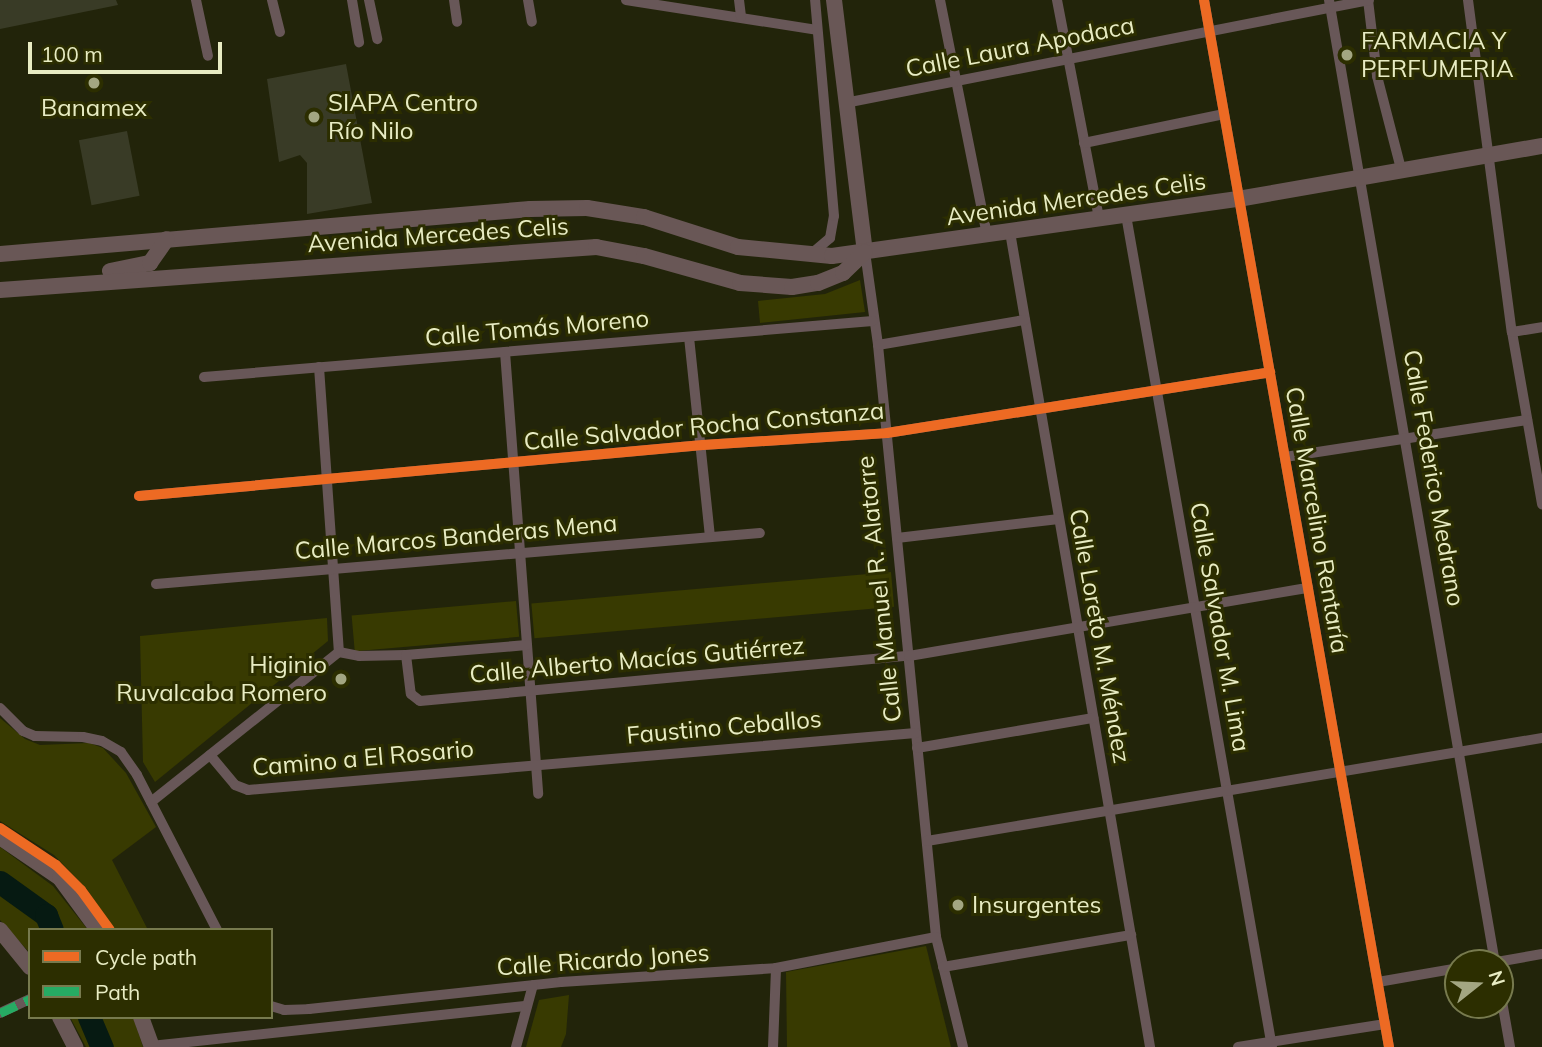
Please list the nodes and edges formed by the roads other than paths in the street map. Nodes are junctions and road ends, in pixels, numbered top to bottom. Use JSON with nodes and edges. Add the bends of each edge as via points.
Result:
{"nodes":[{"id":1,"x":197,"y":0,"type":"edge"},
{"id":2,"x":272,"y":0,"type":"edge"},
{"id":3,"x":352,"y":0,"type":"edge"},
{"id":4,"x":369,"y":0,"type":"edge"},
{"id":5,"x":454,"y":0,"type":"edge"},
{"id":6,"x":528,"y":0,"type":"edge"},
{"id":7,"x":626,"y":0,"type":"edge"},
{"id":8,"x":739,"y":0,"type":"edge"},
{"id":9,"x":816,"y":0,"type":"edge"},
{"id":10,"x":834,"y":0,"type":"edge"},
{"id":11,"x":940,"y":0,"type":"edge"},
{"id":12,"x":1057,"y":0,"type":"edge"},
{"id":13,"x":1204,"y":0,"type":"edge"},
{"id":14,"x":1368,"y":0,"type":"edge"},
{"id":15,"x":1468,"y":0,"type":"edge"},
{"id":16,"x":1329,"y":4,"type":"edge"},
{"id":17,"x":741,"y":17,"type":"junction"},
{"id":18,"x":457,"y":22,"type":"dead end"},
{"id":19,"x":532,"y":22,"type":"dead end"},
{"id":20,"x":817,"y":30,"type":"junction"},
{"id":21,"x":1210,"y":31,"type":"junction"},
{"id":22,"x":280,"y":32,"type":"dead end"},
{"id":23,"x":377,"y":39,"type":"dead end"},
{"id":24,"x":359,"y":41,"type":"dead end"},
{"id":25,"x":208,"y":56,"type":"dead end"},
{"id":26,"x":1068,"y":59,"type":"junction"},
{"id":27,"x":957,"y":81,"type":"junction"},
{"id":28,"x":845,"y":103,"type":"junction"},
{"id":29,"x":1224,"y":114,"type":"junction"},
{"id":30,"x":1084,"y":143,"type":"junction"},
{"id":31,"x":1542,"y":146,"type":"edge"},
{"id":32,"x":1490,"y":154,"type":"junction"},
{"id":33,"x":1401,"y":169,"type":"junction"},
{"id":34,"x":1360,"y":176,"type":"junction"},
{"id":35,"x":1238,"y":199,"type":"junction"},
{"id":36,"x":1126,"y":215,"type":"junction"},
{"id":37,"x":1098,"y":219,"type":"junction"},
{"id":38,"x":1010,"y":232,"type":"junction"},
{"id":39,"x":987,"y":235,"type":"junction"},
{"id":40,"x":167,"y":239,"type":"junction"},
{"id":41,"x":865,"y":252,"type":"junction"},
{"id":42,"x":0,"y":254,"type":"edge"},
{"id":43,"x":808,"y":256,"type":"junction"},
{"id":44,"x":26,"y":287,"type":"junction"},
{"id":45,"x":0,"y":290,"type":"edge"},
{"id":46,"x":1025,"y":320,"type":"junction"},
{"id":47,"x":873,"y":321,"type":"junction"},
{"id":48,"x":1542,"y":327,"type":"edge"},
{"id":49,"x":1512,"y":331,"type":"junction"},
{"id":50,"x":689,"y":337,"type":"junction"},
{"id":51,"x":878,"y":345,"type":"junction"},
{"id":52,"x":505,"y":352,"type":"junction"},
{"id":53,"x":319,"y":367,"type":"junction"},
{"id":54,"x":1270,"y":372,"type":"junction"},
{"id":55,"x":204,"y":376,"type":"dead end"},
{"id":56,"x":1157,"y":391,"type":"junction"},
{"id":57,"x":1040,"y":411,"type":"junction"},
{"id":58,"x":1527,"y":420,"type":"junction"},
{"id":59,"x":887,"y":433,"type":"junction"},
{"id":60,"x":1406,"y":438,"type":"junction"},
{"id":61,"x":703,"y":445,"type":"junction"},
{"id":62,"x":1285,"y":457,"type":"junction"},
{"id":63,"x":513,"y":463,"type":"junction"},
{"id":64,"x":328,"y":479,"type":"junction"},
{"id":65,"x":139,"y":496,"type":"dead end"},
{"id":66,"x":1542,"y":504,"type":"edge"},
{"id":67,"x":1059,"y":519,"type":"junction"},
{"id":68,"x":760,"y":533,"type":"dead end"},
{"id":69,"x":710,"y":536,"type":"junction"},
{"id":70,"x":897,"y":538,"type":"junction"},
{"id":71,"x":520,"y":553,"type":"junction"},
{"id":72,"x":335,"y":569,"type":"junction"},
{"id":73,"x":156,"y":584,"type":"dead end"},
{"id":74,"x":1308,"y":587,"type":"junction"},
{"id":75,"x":1195,"y":606,"type":"junction"},
{"id":76,"x":1077,"y":626,"type":"junction"},
{"id":77,"x":527,"y":645,"type":"junction"},
{"id":78,"x":339,"y":652,"type":"junction"},
{"id":79,"x":406,"y":655,"type":"junction"},
{"id":80,"x":908,"y":656,"type":"junction"},
{"id":81,"x":530,"y":692,"type":"junction"},
{"id":82,"x":0,"y":708,"type":"edge"},
{"id":83,"x":1093,"y":718,"type":"junction"},
{"id":84,"x":916,"y":733,"type":"junction"},
{"id":85,"x":1542,"y":738,"type":"edge"},
{"id":86,"x":917,"y":748,"type":"junction"},
{"id":87,"x":1460,"y":752,"type":"junction"},
{"id":88,"x":210,"y":755,"type":"junction"},
{"id":89,"x":535,"y":764,"type":"junction"},
{"id":90,"x":1341,"y":772,"type":"junction"},
{"id":91,"x":1227,"y":791,"type":"junction"},
{"id":92,"x":538,"y":794,"type":"dead end"},
{"id":93,"x":151,"y":802,"type":"junction"},
{"id":94,"x":1109,"y":810,"type":"junction"},
{"id":95,"x":0,"y":837,"type":"edge"},
{"id":96,"x":927,"y":841,"type":"junction"},
{"id":97,"x":97,"y":928,"type":"edge"},
{"id":98,"x":216,"y":928,"type":"edge"},
{"id":99,"x":0,"y":930,"type":"edge"},
{"id":100,"x":1130,"y":934,"type":"junction"},
{"id":101,"x":936,"y":937,"type":"junction"},
{"id":102,"x":1492,"y":949,"type":"edge"},
{"id":103,"x":1542,"y":954,"type":"edge"},
{"id":104,"x":1514,"y":959,"type":"edge"},
{"id":105,"x":28,"y":965,"type":"edge"},
{"id":106,"x":943,"y":967,"type":"junction"},
{"id":107,"x":776,"y":968,"type":"junction"},
{"id":108,"x":1444,"y":970,"type":"edge"},
{"id":109,"x":1378,"y":982,"type":"junction"},
{"id":110,"x":533,"y":985,"type":"junction"},
{"id":111,"x":28,"y":1000,"type":"edge"},
{"id":112,"x":527,"y":1006,"type":"junction"},
{"id":113,"x":273,"y":1007,"type":"edge"},
{"id":114,"x":0,"y":1013,"type":"edge"},
{"id":115,"x":61,"y":1019,"type":"edge"},
{"id":116,"x":142,"y":1019,"type":"edge"},
{"id":117,"x":1505,"y":1019,"type":"edge"},
{"id":118,"x":1385,"y":1024,"type":"junction"},
{"id":119,"x":1272,"y":1044,"type":"edge"},
{"id":120,"x":75,"y":1047,"type":"edge"},
{"id":121,"x":152,"y":1047,"type":"edge"},
{"id":122,"x":516,"y":1047,"type":"edge"},
{"id":123,"x":773,"y":1047,"type":"edge"},
{"id":124,"x":963,"y":1047,"type":"edge"},
{"id":125,"x":1150,"y":1047,"type":"edge"},
{"id":126,"x":1238,"y":1047,"type":"edge"},
{"id":127,"x":1389,"y":1047,"type":"edge"},
{"id":128,"x":1510,"y":1047,"type":"edge"}],
"edges":[{"from":1,"to":25,"type":"street"},
{"from":2,"to":22,"type":"street"},
{"from":3,"to":24,"type":"street"},
{"from":4,"to":23,"type":"street"},
{"from":5,"to":18,"type":"street"},
{"from":6,"to":19,"type":"street"},
{"from":7,"to":17,"type":"street"},
{"from":8,"to":17,"type":"street"},
{"from":9,"to":20,"type":"street"},
{"from":10,"to":28,"type":"main road","name":"Calle Manuel R. Alatorre"},
{"from":11,"to":27,"type":"street"},
{"from":12,"to":26,"type":"street"},
{"from":13,"to":21,"type":"street","name":"Calle Marcelino Rentaría"},
{"from":14,"to":16,"type":"street","name":"Calle Laura Apodaca"},
{"from":14,"to":33,"type":"street","via":[[1377,76]]},
{"from":15,"to":32,"type":"street"},
{"from":16,"to":21,"type":"street","name":"Calle Laura Apodaca"},
{"from":16,"to":34,"type":"street","name":"Calle Federico Medrano"},
{"from":17,"to":20,"type":"street"},
{"from":20,"to":43,"type":"street","via":[[834,216],[830,238]]},
{"from":21,"to":26,"type":"street","name":"Calle Laura Apodaca"},
{"from":21,"to":29,"type":"street","name":"Calle Marcelino Rentaría"},
{"from":26,"to":27,"type":"street","name":"Calle Laura Apodaca"},
{"from":26,"to":30,"type":"street"},
{"from":27,"to":28,"type":"street","name":"Calle Laura Apodaca"},
{"from":27,"to":39,"type":"street"},
{"from":28,"to":41,"type":"main road","name":"Calle Manuel R. Alatorre"},
{"from":29,"to":30,"type":"street"},
{"from":29,"to":35,"type":"street","name":"Calle Marcelino Rentaría"},
{"from":30,"to":37,"type":"street"},
{"from":31,"to":32,"type":"main road","name":"Avenida Mercedes Celis"},
{"from":32,"to":33,"type":"main road","name":"Avenida Mercedes Celis"},
{"from":32,"to":49,"type":"street"},
{"from":33,"to":34,"type":"main road","name":"Avenida Mercedes Celis"},
{"from":34,"to":35,"type":"main road","name":"Avenida Mercedes Celis"},
{"from":34,"to":60,"type":"street","name":"Calle Federico Medrano"},
{"from":35,"to":36,"type":"main road","name":"Avenida Mercedes Celis"},
{"from":35,"to":54,"type":"street","name":"Calle Marcelino Rentaría"},
{"from":36,"to":37,"type":"main road","name":"Avenida Mercedes Celis"},
{"from":36,"to":56,"type":"street","name":"Calle Salvador M. Lima"},
{"from":37,"to":38,"type":"main road","name":"Avenida Mercedes Celis"},
{"from":38,"to":39,"type":"main road","name":"Avenida Mercedes Celis"},
{"from":38,"to":46,"type":"street","name":"Calle Loreto M. Méndez"},
{"from":39,"to":41,"type":"main road","name":"Avenida Mercedes Celis"},
{"from":40,"to":42,"type":"main road","name":"Avenida Mercedes Celis"},
{"from":40,"to":43,"type":"main road","name":"Avenida Mercedes Celis","via":[[587,208],[645,217],[738,247]]},
{"from":40,"to":44,"type":"main road","via":[[150,263],[136,268],[49,278]]},
{"from":41,"to":43,"type":"main road","name":"Avenida Mercedes Celis"},
{"from":41,"to":44,"type":"main road","name":"Avenida Mercedes Celis","via":[[844,273],[792,287],[740,283],[596,247]]},
{"from":41,"to":47,"type":"street","name":"Calle Manuel R. Alatorre"},
{"from":44,"to":45,"type":"main road","name":"Avenida Mercedes Celis"},
{"from":46,"to":51,"type":"street"},
{"from":46,"to":57,"type":"street","name":"Calle Loreto M. Méndez"},
{"from":47,"to":50,"type":"street","name":"Calle Tomás Moreno"},
{"from":47,"to":51,"type":"street","name":"Calle Manuel R. Alatorre"},
{"from":48,"to":49,"type":"street"},
{"from":49,"to":58,"type":"street"},
{"from":50,"to":52,"type":"street","name":"Calle Tomás Moreno"},
{"from":50,"to":61,"type":"street"},
{"from":51,"to":59,"type":"street","name":"Calle Manuel R. Alatorre"},
{"from":52,"to":53,"type":"street","name":"Calle Tomás Moreno"},
{"from":52,"to":63,"type":"street"},
{"from":53,"to":55,"type":"street","name":"Calle Tomás Moreno"},
{"from":53,"to":64,"type":"street"},
{"from":54,"to":56,"type":"street","name":"Calle Salvador Rocha Constanza"},
{"from":54,"to":62,"type":"street","name":"Calle Marcelino Rentaría"},
{"from":56,"to":57,"type":"street","name":"Calle Salvador Rocha Constanza"},
{"from":56,"to":75,"type":"street","name":"Calle Salvador M. Lima"},
{"from":57,"to":59,"type":"street","name":"Calle Salvador Rocha Constanza"},
{"from":57,"to":67,"type":"street","name":"Calle Loreto M. Méndez"},
{"from":58,"to":60,"type":"street"},
{"from":58,"to":66,"type":"street"},
{"from":59,"to":61,"type":"street","name":"Calle Salvador Rocha Constanza"},
{"from":59,"to":70,"type":"street","name":"Calle Manuel R. Alatorre"},
{"from":60,"to":62,"type":"street"},
{"from":60,"to":87,"type":"street","name":"Calle Federico Medrano"},
{"from":61,"to":63,"type":"street","name":"Calle Salvador Rocha Constanza"},
{"from":61,"to":69,"type":"street"},
{"from":62,"to":74,"type":"street","name":"Calle Marcelino Rentaría"},
{"from":63,"to":64,"type":"street","name":"Calle Salvador Rocha Constanza"},
{"from":63,"to":71,"type":"street"},
{"from":64,"to":65,"type":"street","name":"Calle Salvador Rocha Constanza"},
{"from":64,"to":72,"type":"street"},
{"from":67,"to":70,"type":"street"},
{"from":67,"to":76,"type":"street","name":"Calle Loreto M. Méndez"},
{"from":68,"to":69,"type":"street","name":"Calle Marcos Banderas Mena"},
{"from":69,"to":71,"type":"street","name":"Calle Marcos Banderas Mena"},
{"from":70,"to":80,"type":"street","name":"Calle Manuel R. Alatorre"},
{"from":71,"to":72,"type":"street","name":"Calle Marcos Banderas Mena"},
{"from":71,"to":77,"type":"street"},
{"from":72,"to":73,"type":"street","name":"Calle Marcos Banderas Mena"},
{"from":72,"to":78,"type":"street"},
{"from":74,"to":75,"type":"street","name":"Calle Alberto Macías Gutiérrez"},
{"from":74,"to":90,"type":"street","name":"Calle Marcelino Rentaría"},
{"from":75,"to":76,"type":"street","name":"Calle Alberto Macías Gutiérrez"},
{"from":75,"to":91,"type":"street","name":"Calle Salvador M. Lima"},
{"from":76,"to":80,"type":"street","name":"Calle Alberto Macías Gutiérrez"},
{"from":76,"to":83,"type":"street","name":"Calle Loreto M. Méndez"},
{"from":77,"to":79,"type":"street"},
{"from":77,"to":81,"type":"street"},
{"from":78,"to":79,"type":"street"},
{"from":78,"to":88,"type":"street"},
{"from":79,"to":81,"type":"street","name":"Calle Alberto Macías Gutiérrez","via":[[411,694],[417,700]]},
{"from":80,"to":81,"type":"street","name":"Calle Alberto Macías Gutiérrez"},
{"from":80,"to":84,"type":"street","name":"Calle Manuel R. Alatorre"},
{"from":81,"to":89,"type":"street"},
{"from":82,"to":93,"type":"street","via":[[23,731],[35,736],[83,737],[121,752]]},
{"from":83,"to":86,"type":"street"},
{"from":83,"to":94,"type":"street","name":"Calle Loreto M. Méndez"},
{"from":84,"to":86,"type":"street","name":"Calle Manuel R. Alatorre"},
{"from":84,"to":89,"type":"street","name":"Faustino Ceballos"},
{"from":85,"to":87,"type":"street"},
{"from":86,"to":96,"type":"street","name":"Calle Manuel R. Alatorre"},
{"from":87,"to":90,"type":"street"},
{"from":87,"to":102,"type":"street","name":"Calle Federico Medrano"},
{"from":88,"to":89,"type":"street","name":"Camino a El Rosario","via":[[235,785],[248,790]]},
{"from":88,"to":93,"type":"street"},
{"from":89,"to":92,"type":"street"},
{"from":90,"to":91,"type":"street"},
{"from":90,"to":109,"type":"street","name":"Calle Marcelino Rentaría"},
{"from":91,"to":94,"type":"street"},
{"from":91,"to":119,"type":"street","name":"Calle Salvador M. Lima"},
{"from":93,"to":98,"type":"street"},
{"from":94,"to":96,"type":"street"},
{"from":94,"to":100,"type":"street","name":"Calle Loreto M. Méndez"},
{"from":95,"to":97,"type":"main road","via":[[60,878]]},
{"from":96,"to":101,"type":"street","name":"Calle Manuel R. Alatorre"},
{"from":99,"to":105,"type":"main road"},
{"from":100,"to":106,"type":"street"},
{"from":100,"to":125,"type":"street","name":"Calle Loreto M. Méndez"},
{"from":101,"to":106,"type":"street","name":"Calle Manuel R. Alatorre"},
{"from":101,"to":107,"type":"street","name":"Calle Ricardo Jones"},
{"from":103,"to":104,"type":"street"},
{"from":106,"to":124,"type":"street","name":"Calle Manuel R. Alatorre"},
{"from":107,"to":110,"type":"street","name":"Calle Ricardo Jones"},
{"from":107,"to":123,"type":"street"},
{"from":108,"to":109,"type":"street"},
{"from":109,"to":118,"type":"street","name":"Calle Marcelino Rentaría"},
{"from":110,"to":112,"type":"street"},
{"from":110,"to":113,"type":"street","name":"Calle Ricardo Jones","via":[[309,1009]]},
{"from":111,"to":114,"type":"street"},
{"from":112,"to":121,"type":"street"},
{"from":112,"to":122,"type":"street"},
{"from":115,"to":120,"type":"main road"},
{"from":116,"to":121,"type":"main road"},
{"from":117,"to":128,"type":"street"},
{"from":118,"to":119,"type":"street"},
{"from":118,"to":127,"type":"street","name":"Calle Marcelino Rentaría"},
{"from":119,"to":126,"type":"street"}]}
